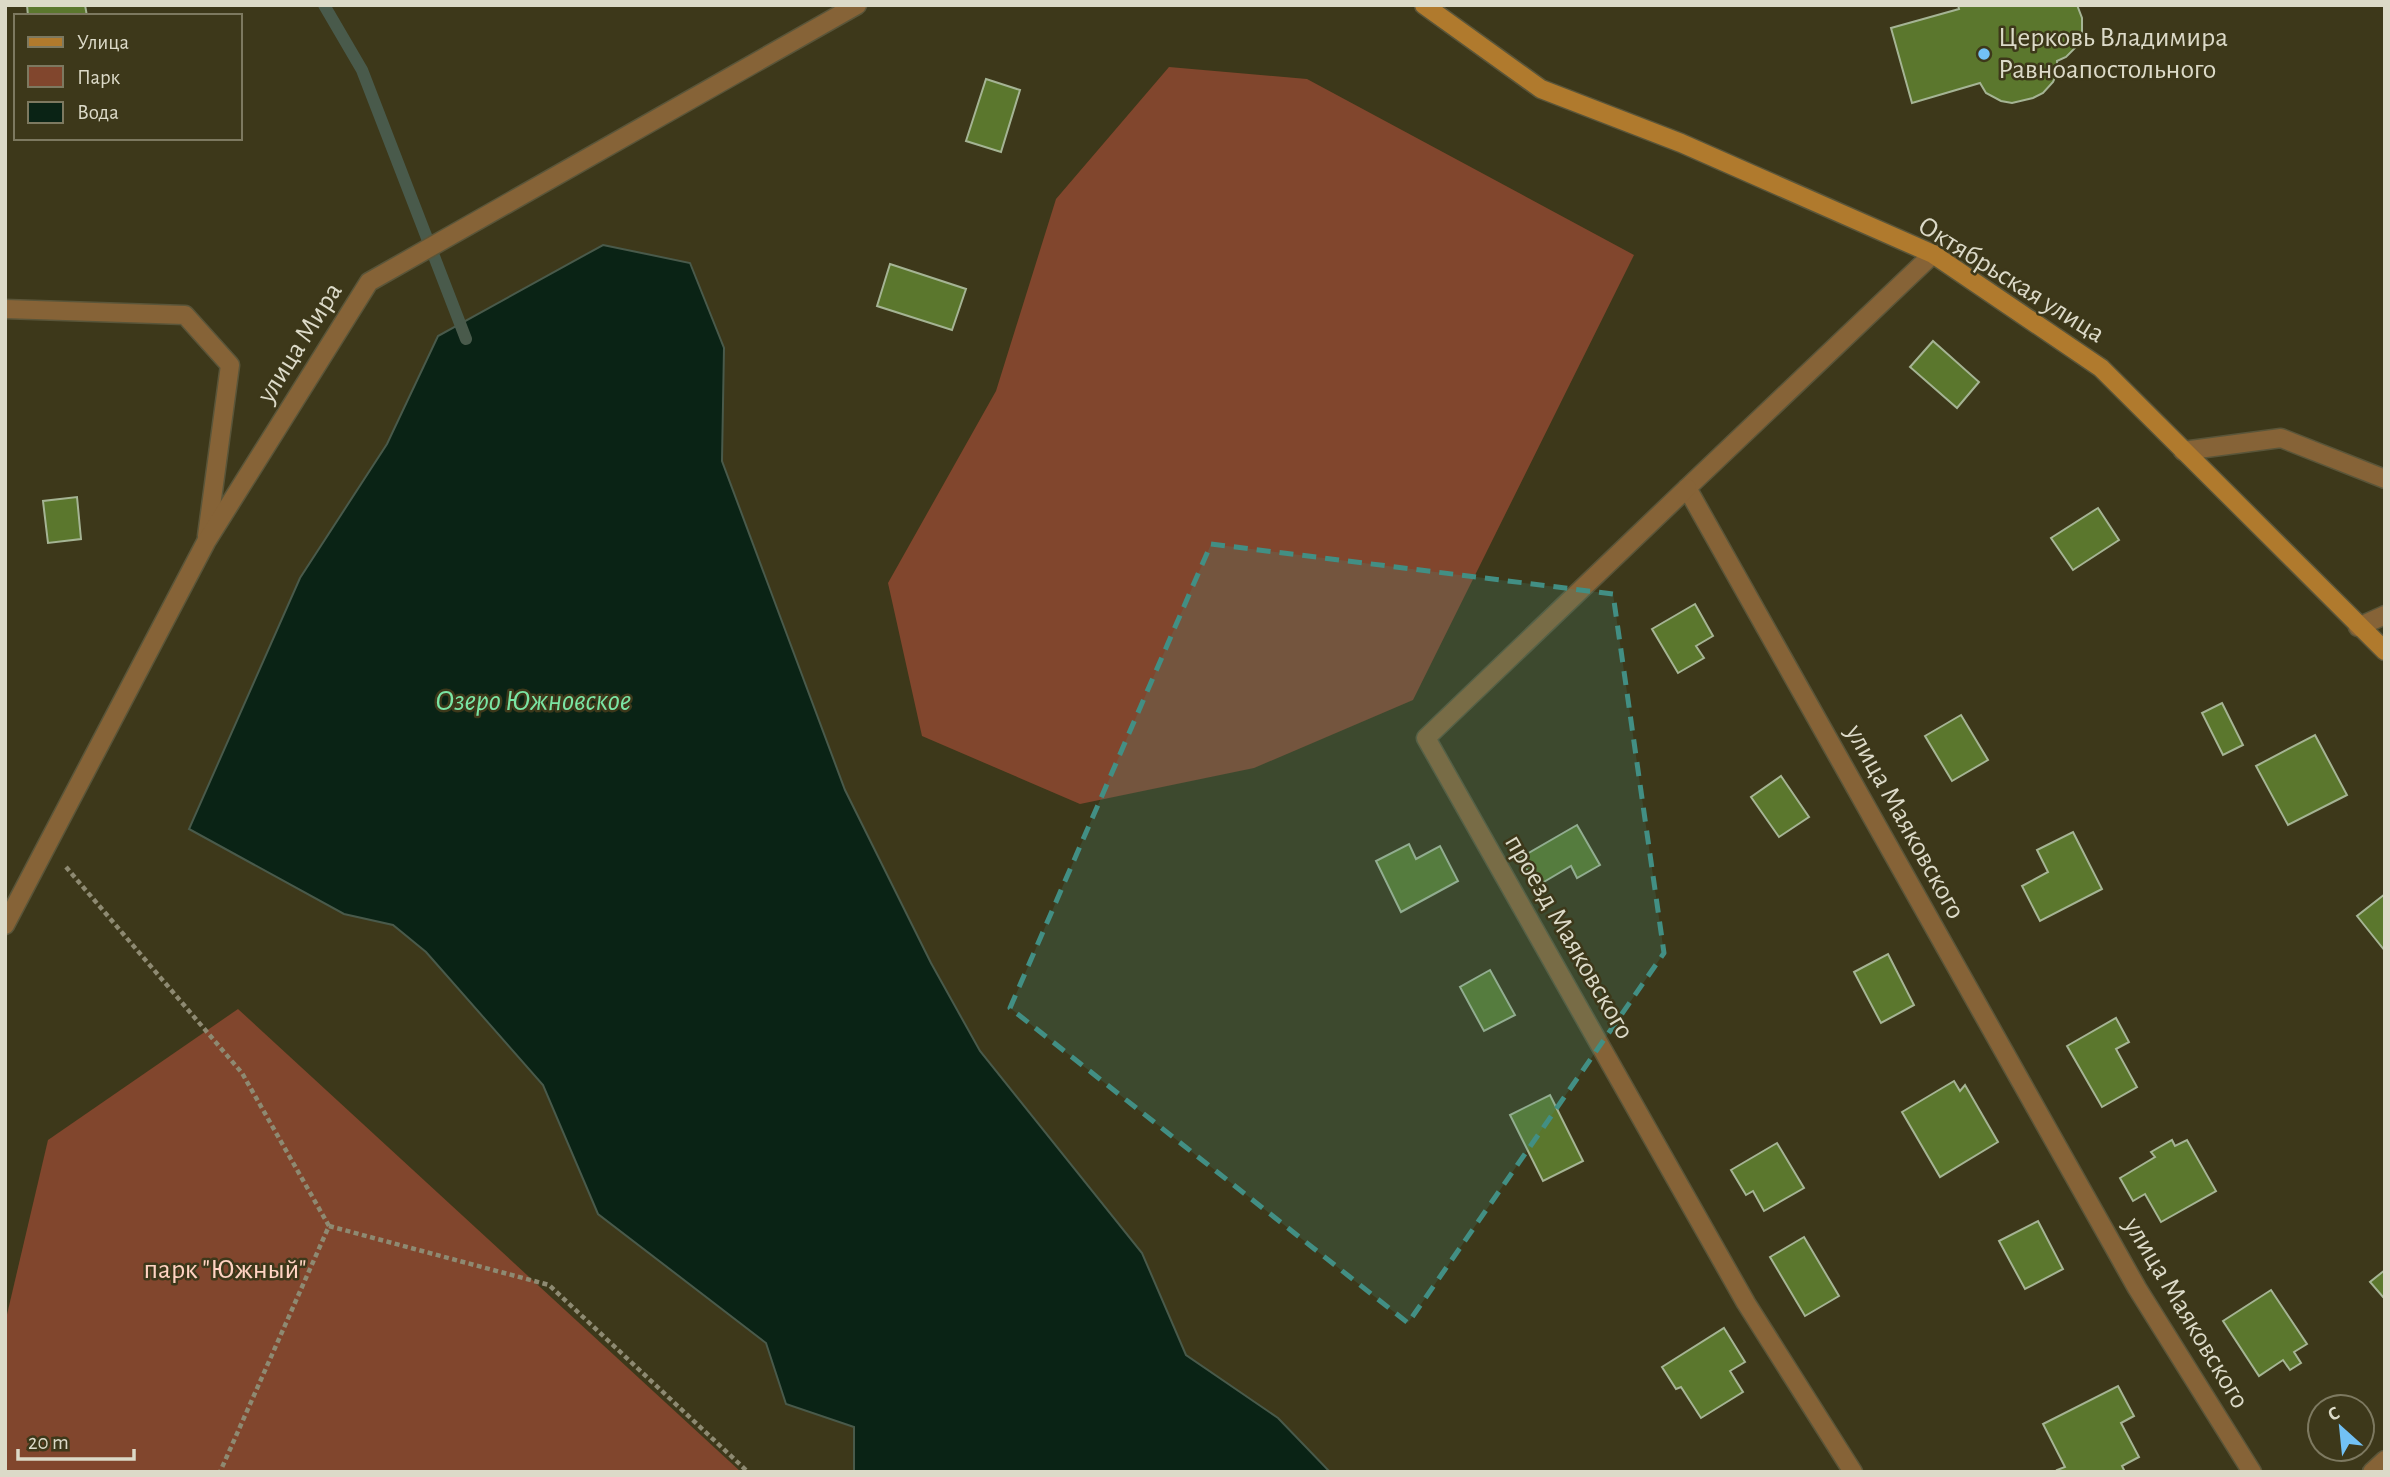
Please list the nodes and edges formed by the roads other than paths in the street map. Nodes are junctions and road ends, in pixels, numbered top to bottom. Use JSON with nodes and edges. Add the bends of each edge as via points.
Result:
{"nodes":[{"id":1,"x":857,"y":5,"type":"edge"},
{"id":2,"x":1424,"y":5,"type":"edge"},
{"id":3,"x":1933,"y":254,"type":"junction"},
{"id":4,"x":5,"y":309,"type":"edge"},
{"id":5,"x":2183,"y":451,"type":"junction"},
{"id":6,"x":2385,"y":479,"type":"edge"},
{"id":7,"x":1687,"y":488,"type":"junction"},
{"id":8,"x":206,"y":542,"type":"junction"},
{"id":9,"x":2385,"y":615,"type":"edge"},
{"id":10,"x":2358,"y":627,"type":"junction"},
{"id":11,"x":2385,"y":651,"type":"edge"},
{"id":12,"x":5,"y":925,"type":"edge"},
{"id":13,"x":2385,"y":1460,"type":"edge"},
{"id":14,"x":1853,"y":1472,"type":"edge"},
{"id":15,"x":2252,"y":1472,"type":"edge"},
{"id":16,"x":2372,"y":1472,"type":"edge"}],
"edges":[{"from":1,"to":8,"type":"street","name":"улица Мира","via":[[369,282]]},
{"from":2,"to":3,"type":"main road","name":"Октябрьская улица","via":[[1541,89],[1681,143]]},
{"from":3,"to":5,"type":"main road","name":"Октябрьская улица","via":[[2101,368]]},
{"from":3,"to":7,"type":"street"},
{"from":4,"to":8,"type":"street","via":[[185,315],[230,365]]},
{"from":5,"to":6,"type":"street","via":[[2281,438]]},
{"from":5,"to":10,"type":"main road","name":"Октябрьская улица"},
{"from":7,"to":14,"type":"street","name":"проезд Маяковского","via":[[1426,738],[1746,1303]]},
{"from":7,"to":15,"type":"street","name":"улица Маяковского","via":[[2137,1288]]},
{"from":8,"to":12,"type":"street","name":"улица Мира"},
{"from":9,"to":10,"type":"street"},
{"from":10,"to":11,"type":"main road","name":"Октябрьская улица"},
{"from":13,"to":16,"type":"street"}]}
